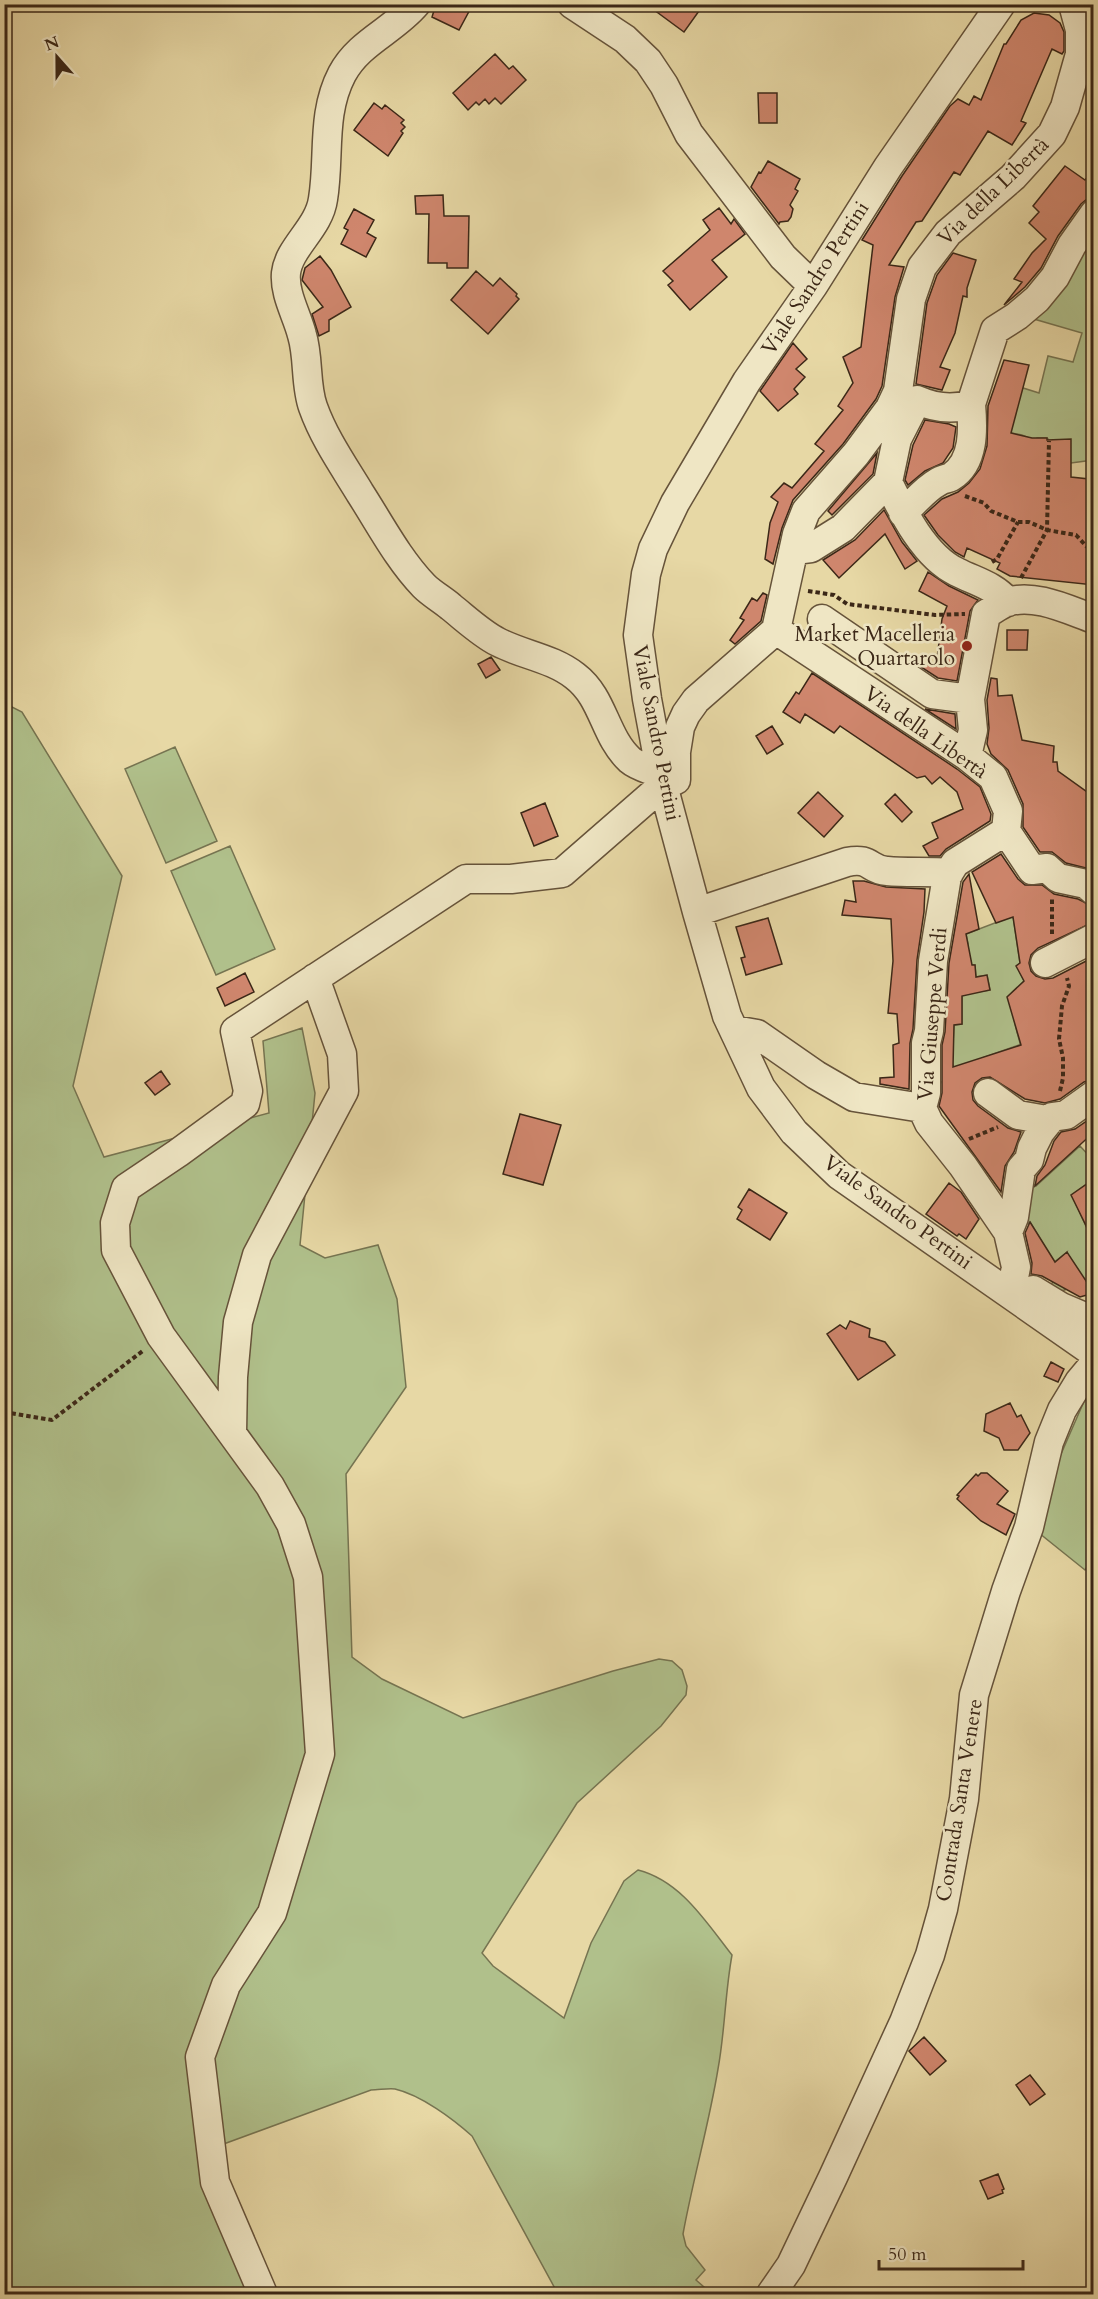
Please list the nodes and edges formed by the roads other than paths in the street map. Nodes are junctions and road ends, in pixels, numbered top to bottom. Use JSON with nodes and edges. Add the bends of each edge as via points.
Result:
{"nodes":[{"id":1,"x":416,"y":4,"type":"edge"},
{"id":2,"x":572,"y":4,"type":"edge"},
{"id":3,"x":1001,"y":4,"type":"edge"},
{"id":4,"x":1073,"y":4,"type":"edge"},
{"id":5,"x":1094,"y":214,"type":"edge"},
{"id":6,"x":813,"y":286,"type":"junction"},
{"id":7,"x":971,"y":404,"type":"junction"},
{"id":8,"x":888,"y":482,"type":"junction"},
{"id":9,"x":903,"y":513,"type":"junction"},
{"id":10,"x":795,"y":550,"type":"junction"},
{"id":11,"x":997,"y":608,"type":"junction"},
{"id":12,"x":822,"y":619,"type":"dead end"},
{"id":13,"x":1094,"y":619,"type":"edge"},
{"id":14,"x":776,"y":630,"type":"junction"},
{"id":15,"x":970,"y":699,"type":"junction"},
{"id":16,"x":968,"y":756,"type":"junction"},
{"id":17,"x":662,"y":780,"type":"junction"},
{"id":18,"x":1006,"y":831,"type":"junction"},
{"id":19,"x":949,"y":873,"type":"junction"},
{"id":20,"x":1094,"y":891,"type":"edge"},
{"id":21,"x":697,"y":912,"type":"junction"},
{"id":22,"x":1094,"y":938,"type":"edge"},
{"id":23,"x":1052,"y":951,"type":"road end"},
{"id":24,"x":315,"y":978,"type":"junction"},
{"id":25,"x":734,"y":1030,"type":"junction"},
{"id":26,"x":988,"y":1093,"type":"dead end"},
{"id":27,"x":1094,"y":1095,"type":"edge"},
{"id":28,"x":922,"y":1108,"type":"junction"},
{"id":29,"x":1049,"y":1120,"type":"junction"},
{"id":30,"x":1008,"y":1232,"type":"junction"},
{"id":31,"x":1012,"y":1286,"type":"junction"},
{"id":32,"x":1094,"y":1320,"type":"edge"},
{"id":33,"x":1094,"y":1353,"type":"edge"},
{"id":34,"x":1094,"y":1364,"type":"edge"},
{"id":35,"x":232,"y":1433,"type":"junction"},
{"id":36,"x":263,"y":2295,"type":"edge"},
{"id":37,"x":771,"y":2295,"type":"edge"}],
"edges":[{"from":1,"to":17,"type":"street","via":[[396,24],[360,49],[342,74],[326,136],[322,208],[292,255],[286,273],[289,297],[303,337],[312,405],[328,440],[391,543],[424,586],[498,642],[574,675],[592,694],[613,741],[632,762]]},
{"from":2,"to":6,"type":"street","via":[[625,39],[648,61],[689,134],[783,257]]},
{"from":3,"to":6,"type":"street","name":"Viale Sandro Pertini","via":[[888,166]]},
{"from":4,"to":10,"type":"street","name":"Via della Libertà","via":[[1080,30],[1080,54],[1065,107],[1052,134],[1013,177],[948,233],[930,255],[911,299],[898,391],[881,422],[806,511]]},
{"from":5,"to":7,"type":"street","via":[[1037,299],[996,330]]},
{"from":6,"to":17,"type":"street","name":"Viale Sandro Pertini","via":[[747,381],[675,503],[653,549],[642,594],[638,635]]},
{"from":7,"to":8,"type":"street","via":[[957,408],[930,406],[917,400],[897,439]]},
{"from":7,"to":9,"type":"street","via":[[973,432],[968,454],[959,469],[937,482]]},
{"from":8,"to":9,"type":"street"},
{"from":8,"to":10,"type":"street","via":[[843,528],[811,548]]},
{"from":9,"to":11,"type":"street","via":[[934,556],[956,572],[999,591]]},
{"from":10,"to":14,"type":"street","name":"Via della Libertà"},
{"from":11,"to":13,"type":"street","via":[[1031,600]]},
{"from":11,"to":15,"type":"street"},
{"from":12,"to":15,"type":"street","via":[[932,694]]},
{"from":14,"to":16,"type":"street","name":"Via della Libertà"},
{"from":14,"to":17,"type":"street","via":[[696,700],[678,735],[676,780]]},
{"from":15,"to":16,"type":"street","via":[[973,730]]},
{"from":16,"to":18,"type":"street","name":"Via della Libertà","via":[[993,777],[1008,811]]},
{"from":17,"to":21,"type":"street","name":"Viale Sandro Pertini"},
{"from":17,"to":24,"type":"street","via":[[562,873],[466,879]]},
{"from":18,"to":19,"type":"street","via":[[955,863]]},
{"from":18,"to":20,"type":"street","name":"Via della Libertà","via":[[1032,870],[1047,868],[1058,878],[1086,884]]},
{"from":19,"to":21,"type":"street","via":[[884,871],[867,861],[847,861]]},
{"from":19,"to":28,"type":"street","name":"Via Giuseppe Verdi","via":[[933,961]]},
{"from":21,"to":25,"type":"street","name":"Viale Sandro Pertini"},
{"from":22,"to":23,"type":"street"},
{"from":24,"to":35,"type":"street","via":[[342,1054],[344,1090],[257,1255],[238,1322]]},
{"from":24,"to":35,"type":"street","via":[[235,1031],[248,1091],[244,1104],[126,1188],[115,1223],[116,1250],[161,1336]]},
{"from":25,"to":28,"type":"street","via":[[758,1034],[854,1097]]},
{"from":25,"to":31,"type":"street","name":"Viale Sandro Pertini","via":[[761,1089],[794,1132],[831,1168]]},
{"from":26,"to":29,"type":"street","via":[[1018,1116]]},
{"from":27,"to":29,"type":"street","via":[[1066,1115]]},
{"from":28,"to":30,"type":"street","name":"Via Giuseppe Verdi"},
{"from":29,"to":30,"type":"street","via":[[1021,1169]]},
{"from":30,"to":31,"type":"street","name":"Via Giuseppe Verdi","via":[[1016,1267]]},
{"from":31,"to":32,"type":"street"},
{"from":31,"to":33,"type":"street","name":"Viale Sandro Pertini"},
{"from":34,"to":37,"type":"street","name":"Contrada Santa Venere","via":[[1078,1382],[1049,1442],[1029,1527],[974,1695],[964,1799],[930,1955],[904,2022],[833,2177],[791,2265]]},
{"from":35,"to":36,"type":"street","via":[[270,1486],[291,1524],[308,1578],[320,1754],[272,1912],[226,1985],[200,2057],[215,2182]]}]}
